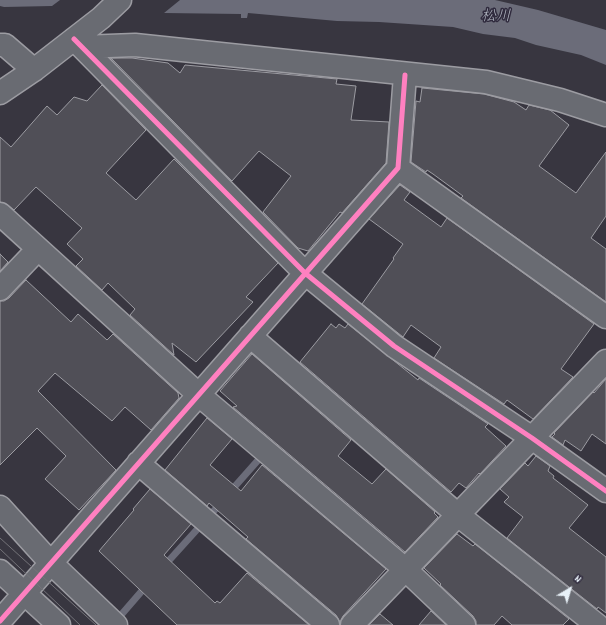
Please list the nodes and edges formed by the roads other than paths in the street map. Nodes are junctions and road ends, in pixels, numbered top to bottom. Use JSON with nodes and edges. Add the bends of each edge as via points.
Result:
{"nodes":[{"id":1,"x":120,"y":0,"type":"edge"},
{"id":2,"x":78,"y":43,"type":"junction"},
{"id":3,"x":0,"y":45,"type":"edge"},
{"id":4,"x":34,"y":70,"type":"junction"},
{"id":5,"x":405,"y":75,"type":"junction"},
{"id":6,"x":0,"y":92,"type":"edge"},
{"id":7,"x":606,"y":115,"type":"edge"},
{"id":8,"x":398,"y":168,"type":"junction"},
{"id":9,"x":0,"y":214,"type":"edge"},
{"id":10,"x":38,"y":249,"type":"junction"},
{"id":11,"x":305,"y":273,"type":"junction"},
{"id":12,"x":0,"y":289,"type":"edge"},
{"id":13,"x":606,"y":318,"type":"edge"},
{"id":14,"x":250,"y":336,"type":"junction"},
{"id":15,"x":606,"y":361,"type":"edge"},
{"id":16,"x":199,"y":395,"type":"junction"},
{"id":17,"x":532,"y":438,"type":"junction"},
{"id":18,"x":138,"y":463,"type":"junction"},
{"id":19,"x":606,"y":491,"type":"edge"},
{"id":20,"x":0,"y":507,"type":"edge"},
{"id":21,"x":458,"y":515,"type":"junction"},
{"id":22,"x":51,"y":563,"type":"junction"},
{"id":23,"x":405,"y":569,"type":"junction"},
{"id":24,"x":0,"y":571,"type":"edge"},
{"id":25,"x":24,"y":594,"type":"junction"},
{"id":26,"x":0,"y":621,"type":"edge"},
{"id":27,"x":59,"y":625,"type":"edge"},
{"id":28,"x":116,"y":625,"type":"edge"},
{"id":29,"x":328,"y":625,"type":"edge"},
{"id":30,"x":352,"y":625,"type":"edge"},
{"id":31,"x":464,"y":625,"type":"edge"},
{"id":32,"x":598,"y":625,"type":"edge"}],
"edges":[{"from":1,"to":2,"type":"street"},
{"from":2,"to":4,"type":"street"},
{"from":2,"to":5,"type":"street","via":[[135,46]]},
{"from":2,"to":11,"type":"street"},
{"from":3,"to":4,"type":"street","via":[[5,45]]},
{"from":4,"to":6,"type":"street"},
{"from":5,"to":7,"type":"street","via":[[486,82],[560,100]]},
{"from":5,"to":8,"type":"street"},
{"from":8,"to":11,"type":"street"},
{"from":8,"to":13,"type":"street"},
{"from":9,"to":10,"type":"street"},
{"from":10,"to":12,"type":"street"},
{"from":10,"to":16,"type":"street"},
{"from":11,"to":14,"type":"street"},
{"from":11,"to":17,"type":"street","via":[[394,346]]},
{"from":14,"to":16,"type":"street"},
{"from":14,"to":21,"type":"street"},
{"from":15,"to":17,"type":"street"},
{"from":16,"to":18,"type":"street"},
{"from":16,"to":23,"type":"street"},
{"from":17,"to":19,"type":"street"},
{"from":17,"to":21,"type":"street"},
{"from":18,"to":22,"type":"street"},
{"from":18,"to":29,"type":"street"},
{"from":20,"to":22,"type":"street"},
{"from":21,"to":23,"type":"street"},
{"from":21,"to":32,"type":"street"},
{"from":22,"to":25,"type":"street"},
{"from":22,"to":28,"type":"street"},
{"from":23,"to":30,"type":"street"},
{"from":23,"to":31,"type":"street"},
{"from":24,"to":25,"type":"street"},
{"from":25,"to":26,"type":"street"},
{"from":25,"to":27,"type":"street"}]}
